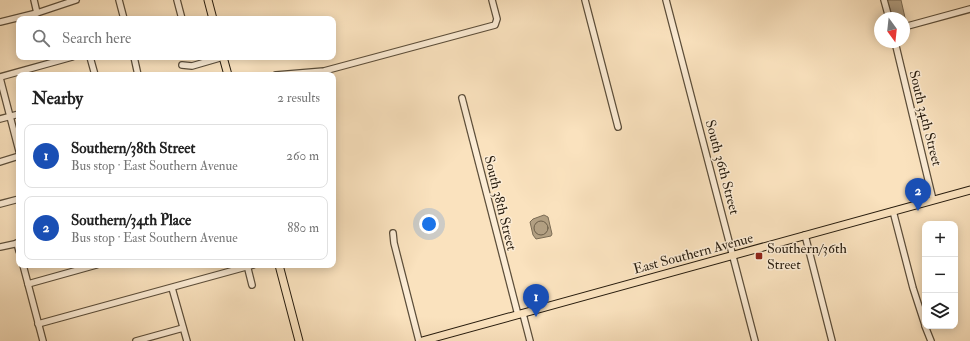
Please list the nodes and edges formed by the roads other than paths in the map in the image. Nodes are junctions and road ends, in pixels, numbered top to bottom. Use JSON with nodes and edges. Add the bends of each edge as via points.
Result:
{"nodes":[{"id":1,"x":34,"y":0,"type":"edge"},
{"id":2,"x":119,"y":0,"type":"edge"},
{"id":3,"x":177,"y":0,"type":"edge"},
{"id":4,"x":208,"y":0,"type":"edge"},
{"id":5,"x":492,"y":0,"type":"edge"},
{"id":6,"x":584,"y":0,"type":"edge"},
{"id":7,"x":666,"y":0,"type":"edge"},
{"id":8,"x":884,"y":0,"type":"edge"},
{"id":9,"x":74,"y":1,"type":"edge"},
{"id":10,"x":75,"y":8,"type":"dead end"},
{"id":11,"x":970,"y":9,"type":"edge"},
{"id":12,"x":887,"y":12,"type":"edge"},
{"id":13,"x":37,"y":13,"type":"junction"},
{"id":14,"x":25,"y":16,"type":"edge"},
{"id":15,"x":123,"y":16,"type":"edge"},
{"id":16,"x":181,"y":16,"type":"edge"},
{"id":17,"x":212,"y":16,"type":"edge"},
{"id":18,"x":16,"y":18,"type":"edge"},
{"id":19,"x":0,"y":22,"type":"edge"},
{"id":20,"x":910,"y":25,"type":"edge"},
{"id":21,"x":896,"y":48,"type":"edge"},
{"id":22,"x":62,"y":60,"type":"edge"},
{"id":23,"x":91,"y":60,"type":"edge"},
{"id":24,"x":135,"y":60,"type":"edge"},
{"id":25,"x":213,"y":60,"type":"edge"},
{"id":26,"x":224,"y":60,"type":"edge"},
{"id":27,"x":182,"y":65,"type":"dead end"},
{"id":28,"x":21,"y":72,"type":"edge"},
{"id":29,"x":94,"y":72,"type":"edge"},
{"id":30,"x":137,"y":72,"type":"edge"},
{"id":31,"x":227,"y":72,"type":"edge"},
{"id":32,"x":313,"y":72,"type":"edge"},
{"id":33,"x":16,"y":73,"type":"edge"},
{"id":34,"x":0,"y":78,"type":"edge"},
{"id":35,"x":462,"y":98,"type":"dead end"},
{"id":36,"x":16,"y":115,"type":"edge"},
{"id":37,"x":9,"y":116,"type":"junction"},
{"id":38,"x":0,"y":119,"type":"edge"},
{"id":39,"x":618,"y":127,"type":"dead end"},
{"id":40,"x":16,"y":140,"type":"edge"},
{"id":41,"x":16,"y":157,"type":"edge"},
{"id":42,"x":0,"y":162,"type":"edge"},
{"id":43,"x":970,"y":190,"type":"edge"},
{"id":44,"x":16,"y":200,"type":"edge"},
{"id":45,"x":933,"y":200,"type":"junction"},
{"id":46,"x":0,"y":204,"type":"edge"},
{"id":47,"x":893,"y":211,"type":"junction"},
{"id":48,"x":393,"y":233,"type":"dead end"},
{"id":49,"x":805,"y":235,"type":"junction"},
{"id":50,"x":16,"y":243,"type":"edge"},
{"id":51,"x":0,"y":247,"type":"edge"},
{"id":52,"x":734,"y":255,"type":"junction"},
{"id":53,"x":24,"y":268,"type":"edge"},
{"id":54,"x":85,"y":268,"type":"edge"},
{"id":55,"x":239,"y":268,"type":"edge"},
{"id":56,"x":249,"y":268,"type":"edge"},
{"id":57,"x":280,"y":268,"type":"edge"},
{"id":58,"x":28,"y":284,"type":"junction"},
{"id":59,"x":252,"y":285,"type":"dead end"},
{"id":60,"x":172,"y":288,"type":"junction"},
{"id":61,"x":520,"y":314,"type":"junction"},
{"id":62,"x":922,"y":316,"type":"edge"},
{"id":63,"x":38,"y":324,"type":"junction"},
{"id":64,"x":183,"y":328,"type":"junction"},
{"id":65,"x":926,"y":329,"type":"edge"},
{"id":66,"x":43,"y":341,"type":"edge"},
{"id":67,"x":136,"y":341,"type":"edge"},
{"id":68,"x":187,"y":341,"type":"edge"},
{"id":69,"x":299,"y":341,"type":"edge"},
{"id":70,"x":419,"y":341,"type":"edge"},
{"id":71,"x":422,"y":341,"type":"edge"},
{"id":72,"x":530,"y":341,"type":"edge"},
{"id":73,"x":755,"y":341,"type":"edge"},
{"id":74,"x":832,"y":341,"type":"edge"},
{"id":75,"x":931,"y":341,"type":"edge"}],
"edges":[{"from":1,"to":13,"type":"street"},
{"from":2,"to":15,"type":"street"},
{"from":3,"to":16,"type":"street"},
{"from":4,"to":17,"type":"main road"},
{"from":5,"to":32,"type":"street","via":[[497,23]]},
{"from":6,"to":39,"type":"street"},
{"from":7,"to":52,"type":"street","name":"South 36th Street"},
{"from":8,"to":12,"type":"street"},
{"from":9,"to":10,"type":"street"},
{"from":9,"to":13,"type":"street"},
{"from":11,"to":20,"type":"street"},
{"from":13,"to":14,"type":"street"},
{"from":18,"to":19,"type":"street"},
{"from":21,"to":45,"type":"street","name":"South 34th Street"},
{"from":22,"to":28,"type":"street"},
{"from":23,"to":29,"type":"street"},
{"from":24,"to":30,"type":"street"},
{"from":25,"to":27,"type":"street","via":[[192,66]]},
{"from":26,"to":31,"type":"main road"},
{"from":33,"to":34,"type":"street"},
{"from":34,"to":37,"type":"street"},
{"from":35,"to":61,"type":"street","name":"South 38th Street"},
{"from":36,"to":37,"type":"street"},
{"from":37,"to":38,"type":"street"},
{"from":37,"to":40,"type":"street"},
{"from":41,"to":42,"type":"street"},
{"from":43,"to":45,"type":"main road","name":"East Southern Avenue"},
{"from":44,"to":46,"type":"street"},
{"from":45,"to":47,"type":"main road","name":"East Southern Avenue"},
{"from":47,"to":49,"type":"main road","name":"East Southern Avenue"},
{"from":47,"to":62,"type":"street"},
{"from":48,"to":70,"type":"street"},
{"from":49,"to":52,"type":"main road","name":"East Southern Avenue"},
{"from":49,"to":74,"type":"street"},
{"from":50,"to":51,"type":"street"},
{"from":52,"to":61,"type":"main road","name":"East Southern Avenue"},
{"from":52,"to":73,"type":"street","name":"South 36th Street"},
{"from":53,"to":58,"type":"street"},
{"from":54,"to":58,"type":"street"},
{"from":55,"to":60,"type":"street"},
{"from":56,"to":59,"type":"street"},
{"from":57,"to":69,"type":"main road"},
{"from":58,"to":63,"type":"street"},
{"from":60,"to":63,"type":"street"},
{"from":60,"to":64,"type":"street"},
{"from":61,"to":71,"type":"main road","name":"East Southern Avenue"},
{"from":61,"to":72,"type":"street","name":"South 38th Street"},
{"from":63,"to":66,"type":"street"},
{"from":64,"to":67,"type":"street"},
{"from":64,"to":68,"type":"street"},
{"from":65,"to":75,"type":"street"}]}
